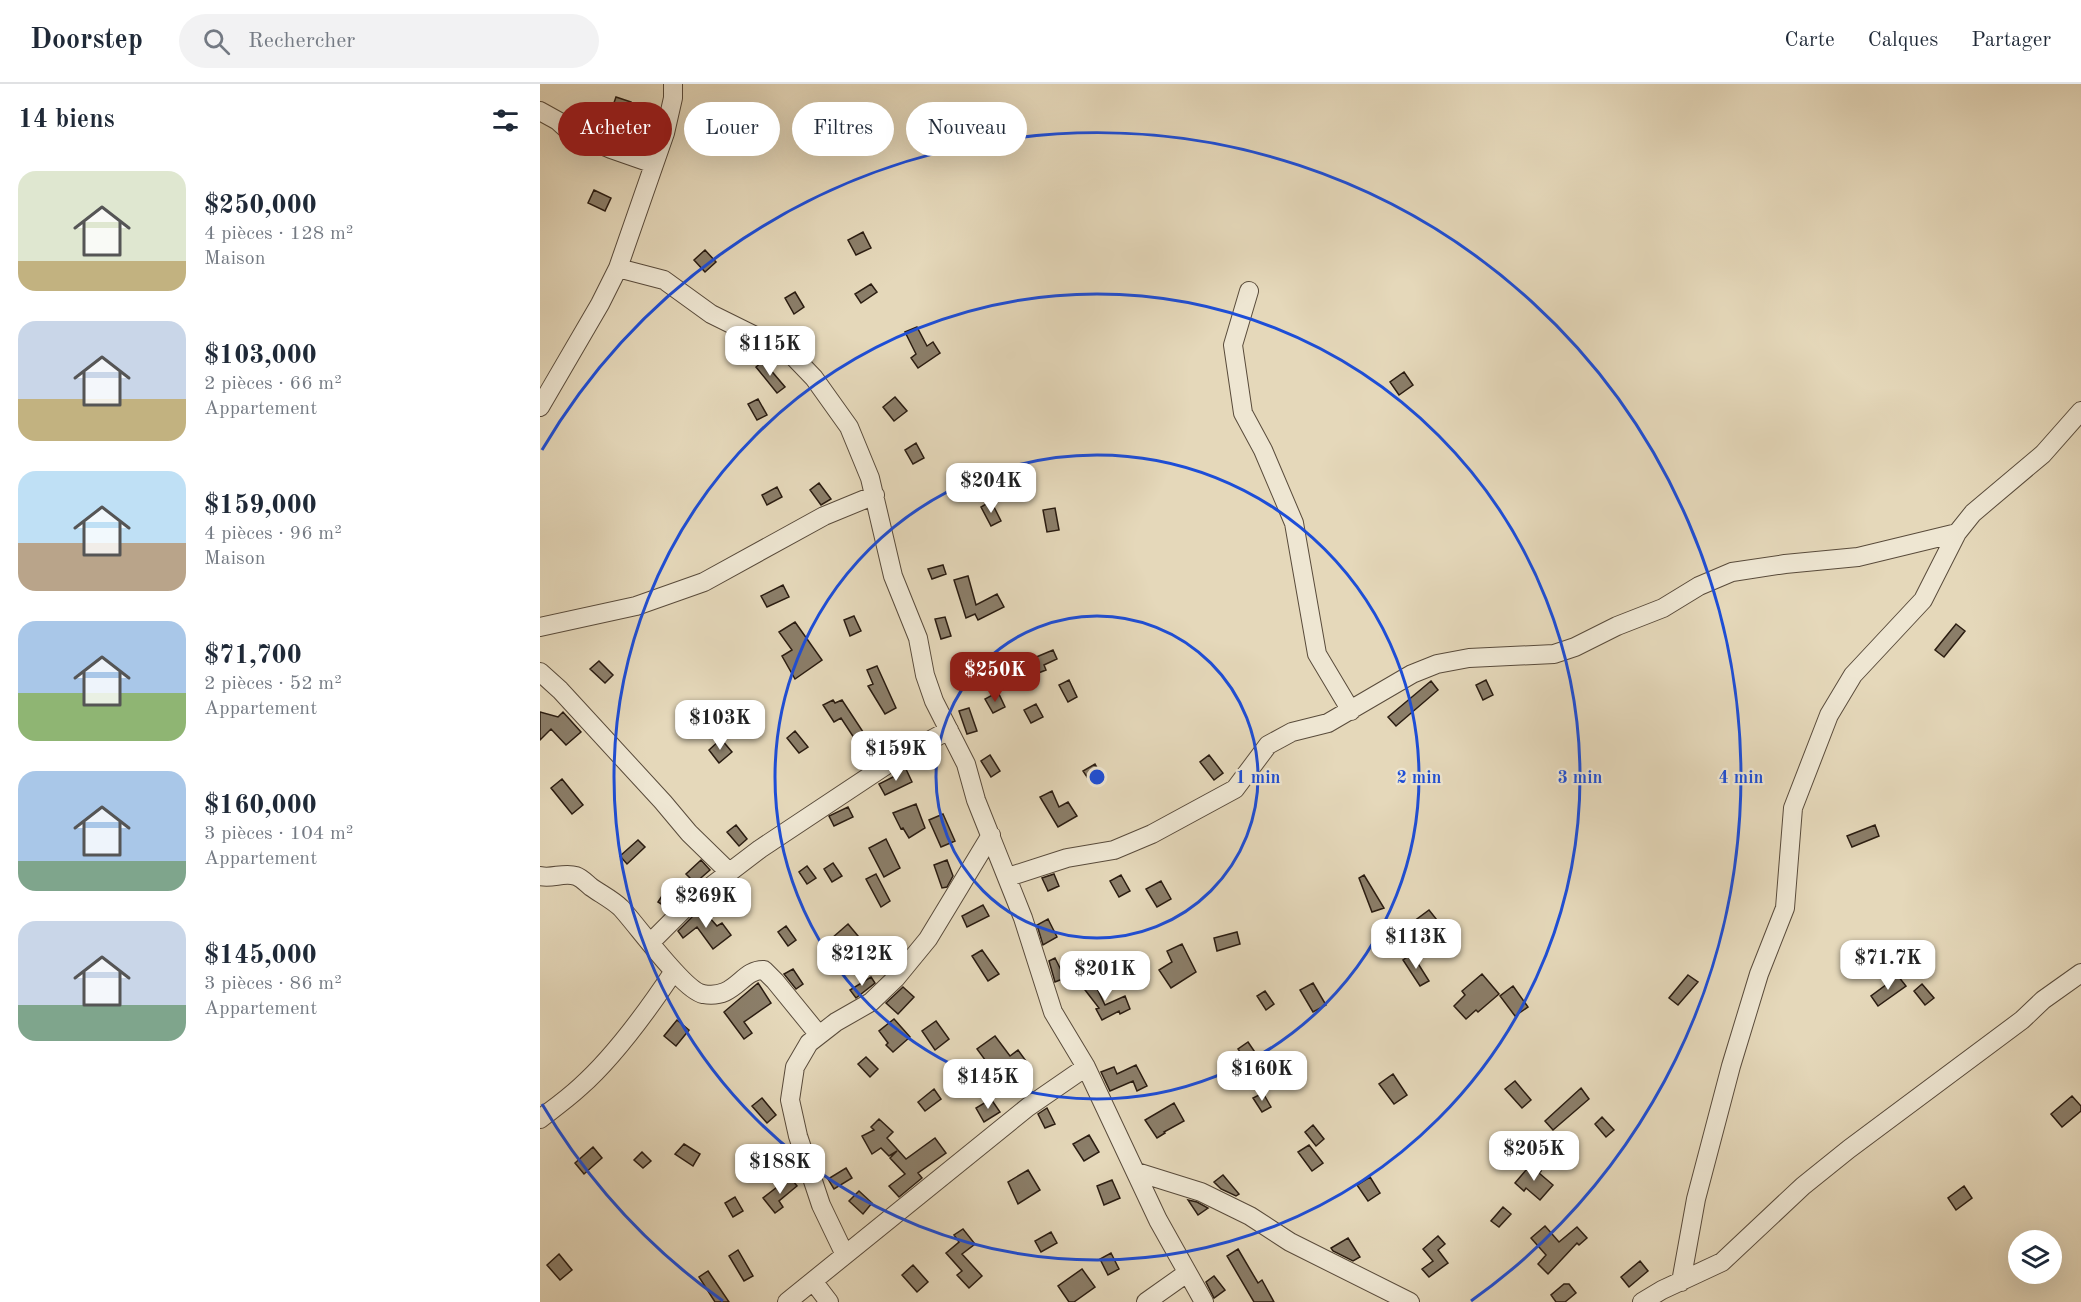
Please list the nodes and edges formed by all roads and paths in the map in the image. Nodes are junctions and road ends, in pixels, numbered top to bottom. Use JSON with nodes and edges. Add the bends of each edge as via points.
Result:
{"nodes":[{"id":1,"x":674,"y":84,"type":"edge"},
{"id":2,"x":540,"y":111,"type":"edge"},
{"id":3,"x":654,"y":164,"type":"junction"},
{"id":4,"x":618,"y":268,"type":"junction"},
{"id":5,"x":1250,"y":291,"type":"dead end"},
{"id":6,"x":540,"y":407,"type":"edge"},
{"id":7,"x":2081,"y":411,"type":"edge"},
{"id":8,"x":875,"y":495,"type":"junction"},
{"id":9,"x":1957,"y":533,"type":"junction"},
{"id":10,"x":540,"y":627,"type":"edge"},
{"id":11,"x":540,"y":672,"type":"edge"},
{"id":12,"x":1351,"y":711,"type":"junction"},
{"id":13,"x":949,"y":730,"type":"junction"},
{"id":14,"x":991,"y":835,"type":"junction"},
{"id":15,"x":729,"y":872,"type":"junction"},
{"id":16,"x":540,"y":876,"type":"edge"},
{"id":17,"x":1008,"y":877,"type":"junction"},
{"id":18,"x":651,"y":942,"type":"junction"},
{"id":19,"x":674,"y":971,"type":"junction"},
{"id":20,"x":2081,"y":973,"type":"edge"},
{"id":21,"x":819,"y":1035,"type":"junction"},
{"id":22,"x":1086,"y":1067,"type":"junction"},
{"id":23,"x":540,"y":1119,"type":"edge"},
{"id":24,"x":1137,"y":1172,"type":"junction"},
{"id":25,"x":845,"y":1255,"type":"junction"},
{"id":26,"x":1187,"y":1273,"type":"junction"},
{"id":27,"x":813,"y":1281,"type":"junction"},
{"id":28,"x":1681,"y":1282,"type":"junction"},
{"id":29,"x":1398,"y":1300,"type":"edge"},
{"id":30,"x":787,"y":1302,"type":"edge"},
{"id":31,"x":828,"y":1302,"type":"edge"},
{"id":32,"x":1146,"y":1302,"type":"edge"},
{"id":33,"x":1204,"y":1302,"type":"edge"},
{"id":34,"x":1642,"y":1302,"type":"edge"}],
"edges":[{"from":1,"to":3,"type":"street","via":[[665,133]]},
{"from":2,"to":3,"type":"street","via":[[569,131]]},
{"from":3,"to":4,"type":"street"},
{"from":4,"to":6,"type":"street"},
{"from":4,"to":8,"type":"street","via":[[663,280],[711,314],[790,353],[814,378],[849,427]]},
{"from":5,"to":12,"type":"street","via":[[1233,345],[1243,413],[1294,524],[1317,654]]},
{"from":7,"to":9,"type":"street","via":[[2043,454],[1973,513]]},
{"from":8,"to":10,"type":"street","via":[[824,516],[704,582],[636,606]]},
{"from":8,"to":13,"type":"street","via":[[893,576],[918,638],[934,701]]},
{"from":9,"to":12,"type":"street","via":[[1858,557],[1732,572],[1575,647],[1554,654],[1469,658],[1437,664],[1412,674]]},
{"from":9,"to":28,"type":"street","via":[[1923,600],[1853,675],[1829,715],[1793,808],[1785,908],[1731,1066],[1696,1199]]},
{"from":11,"to":15,"type":"street"},
{"from":12,"to":17,"type":"street","via":[[1268,745],[1235,789],[1152,834],[1114,850],[1066,858]]},
{"from":13,"to":14,"type":"street","via":[[966,764]]},
{"from":13,"to":15,"type":"street","via":[[894,759]]},
{"from":14,"to":17,"type":"street"},
{"from":14,"to":21,"type":"street","via":[[927,939],[896,978],[871,1002]]},
{"from":15,"to":18,"type":"street","via":[[693,900]]},
{"from":16,"to":18,"type":"street","via":[[578,876],[619,906]]},
{"from":17,"to":22,"type":"street","via":[[1053,1012]]},
{"from":18,"to":19,"type":"street"},
{"from":19,"to":21,"type":"street","via":[[699,994],[713,995],[728,992],[750,973],[764,970]]},
{"from":19,"to":23,"type":"street","via":[[651,1006],[603,1063],[581,1087]]},
{"from":20,"to":28,"type":"street","via":[[1839,1157],[1722,1262]]},
{"from":21,"to":25,"type":"street","via":[[809,1042],[795,1067],[790,1100],[821,1205]]},
{"from":22,"to":24,"type":"street"},
{"from":22,"to":25,"type":"street","via":[[1028,1107]]},
{"from":24,"to":26,"type":"street"},
{"from":24,"to":29,"type":"street","via":[[1201,1192],[1240,1211]]},
{"from":25,"to":27,"type":"street"},
{"from":26,"to":32,"type":"street"},
{"from":26,"to":33,"type":"street"},
{"from":27,"to":30,"type":"street"},
{"from":27,"to":31,"type":"street"},
{"from":28,"to":34,"type":"street"}]}
